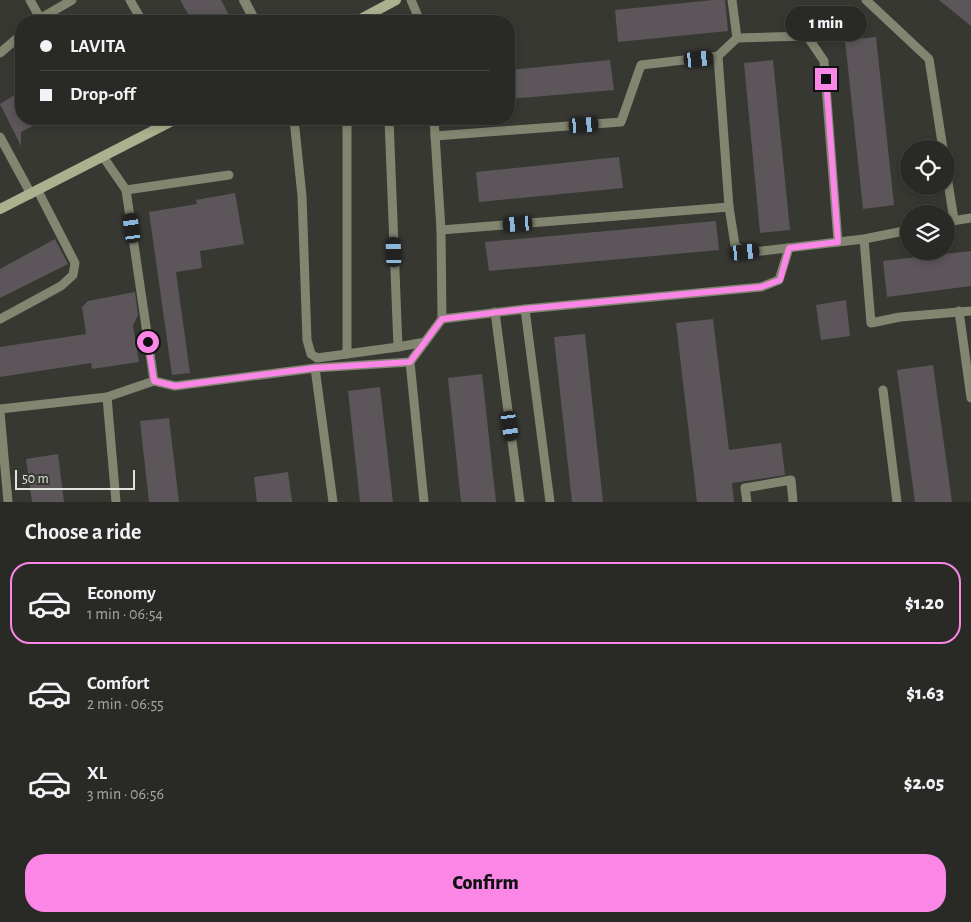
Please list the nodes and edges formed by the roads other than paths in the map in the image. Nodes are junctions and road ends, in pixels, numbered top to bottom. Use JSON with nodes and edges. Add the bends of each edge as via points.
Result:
{"nodes":[{"id":1,"x":30,"y":0,"type":"edge"},
{"id":2,"x":72,"y":0,"type":"edge"},
{"id":3,"x":130,"y":0,"type":"edge"},
{"id":4,"x":244,"y":0,"type":"edge"},
{"id":5,"x":395,"y":0,"type":"edge"},
{"id":6,"x":411,"y":0,"type":"edge"},
{"id":7,"x":735,"y":0,"type":"edge"},
{"id":8,"x":866,"y":0,"type":"edge"},
{"id":9,"x":36,"y":15,"type":"edge"},
{"id":10,"x":46,"y":15,"type":"edge"},
{"id":11,"x":139,"y":15,"type":"edge"},
{"id":12,"x":252,"y":15,"type":"edge"},
{"id":13,"x":371,"y":15,"type":"edge"},
{"id":14,"x":417,"y":15,"type":"edge"},
{"id":15,"x":737,"y":38,"type":"junction"},
{"id":16,"x":15,"y":39,"type":"edge"},
{"id":17,"x":0,"y":53,"type":"edge"},
{"id":18,"x":718,"y":56,"type":"junction"},
{"id":19,"x":165,"y":125,"type":"edge"},
{"id":20,"x":295,"y":125,"type":"edge"},
{"id":21,"x":347,"y":125,"type":"edge"},
{"id":22,"x":389,"y":125,"type":"edge"},
{"id":23,"x":434,"y":125,"type":"edge"},
{"id":24,"x":435,"y":136,"type":"junction"},
{"id":25,"x":0,"y":138,"type":"edge"},
{"id":26,"x":942,"y":140,"type":"edge"},
{"id":27,"x":104,"y":158,"type":"junction"},
{"id":28,"x":229,"y":176,"type":"dead end"},
{"id":29,"x":126,"y":190,"type":"junction"},
{"id":30,"x":35,"y":192,"type":"junction"},
{"id":31,"x":729,"y":206,"type":"junction"},
{"id":32,"x":0,"y":210,"type":"edge"},
{"id":33,"x":971,"y":218,"type":"edge"},
{"id":34,"x":955,"y":220,"type":"edge"},
{"id":35,"x":441,"y":230,"type":"junction"},
{"id":36,"x":900,"y":232,"type":"edge"},
{"id":37,"x":864,"y":239,"type":"junction"},
{"id":38,"x":838,"y":242,"type":"junction"},
{"id":39,"x":789,"y":248,"type":"junction"},
{"id":40,"x":524,"y":309,"type":"junction"},
{"id":41,"x":959,"y":311,"type":"junction"},
{"id":42,"x":971,"y":311,"type":"edge"},
{"id":43,"x":495,"y":312,"type":"junction"},
{"id":44,"x":0,"y":319,"type":"edge"},
{"id":45,"x":442,"y":319,"type":"junction"},
{"id":46,"x":425,"y":342,"type":"junction"},
{"id":47,"x":398,"y":348,"type":"junction"},
{"id":48,"x":347,"y":354,"type":"junction"},
{"id":49,"x":410,"y":362,"type":"junction"},
{"id":50,"x":315,"y":368,"type":"junction"},
{"id":51,"x":154,"y":381,"type":"junction"},
{"id":52,"x":883,"y":390,"type":"dead end"},
{"id":53,"x":106,"y":397,"type":"junction"},
{"id":54,"x":971,"y":398,"type":"edge"},
{"id":55,"x":0,"y":411,"type":"edge"},
{"id":56,"x":8,"y":502,"type":"edge"},
{"id":57,"x":116,"y":502,"type":"edge"},
{"id":58,"x":333,"y":502,"type":"edge"},
{"id":59,"x":424,"y":502,"type":"edge"},
{"id":60,"x":520,"y":502,"type":"edge"},
{"id":61,"x":550,"y":502,"type":"edge"},
{"id":62,"x":747,"y":502,"type":"edge"},
{"id":63,"x":793,"y":502,"type":"edge"},
{"id":64,"x":897,"y":502,"type":"edge"}],
"edges":[{"from":1,"to":9,"type":"lane"},
{"from":2,"to":10,"type":"lane"},
{"from":3,"to":11,"type":"lane"},
{"from":4,"to":12,"type":"street"},
{"from":5,"to":13,"type":"street"},
{"from":6,"to":14,"type":"lane"},
{"from":7,"to":15,"type":"lane"},
{"from":8,"to":26,"type":"lane","via":[[929,59]]},
{"from":15,"to":18,"type":"lane"},
{"from":15,"to":38,"type":"lane","via":[[807,36],[824,61]]},
{"from":16,"to":17,"type":"lane"},
{"from":18,"to":24,"type":"lane","via":[[641,65],[621,122]]},
{"from":18,"to":31,"type":"lane"},
{"from":19,"to":27,"type":"street"},
{"from":20,"to":48,"type":"lane","via":[[302,196],[308,350],[317,358]]},
{"from":21,"to":48,"type":"lane"},
{"from":22,"to":47,"type":"lane"},
{"from":23,"to":24,"type":"lane"},
{"from":24,"to":35,"type":"lane"},
{"from":25,"to":30,"type":"lane"},
{"from":27,"to":29,"type":"lane"},
{"from":27,"to":30,"type":"street"},
{"from":28,"to":29,"type":"lane"},
{"from":29,"to":51,"type":"lane"},
{"from":30,"to":32,"type":"street"},
{"from":30,"to":44,"type":"lane","via":[[75,263],[73,275],[61,286]]},
{"from":31,"to":35,"type":"lane"},
{"from":31,"to":39,"type":"lane","via":[[735,245],[745,252]]},
{"from":33,"to":34,"type":"lane"},
{"from":35,"to":45,"type":"lane"},
{"from":36,"to":37,"type":"lane"},
{"from":37,"to":38,"type":"lane"},
{"from":37,"to":41,"type":"lane","via":[[872,323]]},
{"from":38,"to":39,"type":"lane"},
{"from":39,"to":40,"type":"lane","via":[[780,280],[761,287]]},
{"from":40,"to":43,"type":"lane"},
{"from":40,"to":61,"type":"lane"},
{"from":41,"to":42,"type":"lane"},
{"from":41,"to":54,"type":"lane"},
{"from":43,"to":45,"type":"lane"},
{"from":43,"to":60,"type":"lane"},
{"from":45,"to":46,"type":"lane"},
{"from":46,"to":47,"type":"lane"},
{"from":46,"to":49,"type":"lane"},
{"from":47,"to":48,"type":"lane"},
{"from":49,"to":50,"type":"lane"},
{"from":49,"to":59,"type":"lane"},
{"from":50,"to":51,"type":"lane","via":[[175,386]]},
{"from":50,"to":58,"type":"lane"},
{"from":51,"to":53,"type":"lane"},
{"from":52,"to":64,"type":"lane"},
{"from":53,"to":55,"type":"lane"},
{"from":53,"to":57,"type":"lane"},
{"from":55,"to":56,"type":"lane"},
{"from":62,"to":63,"type":"lane","via":[[745,488],[790,480]]}]}
